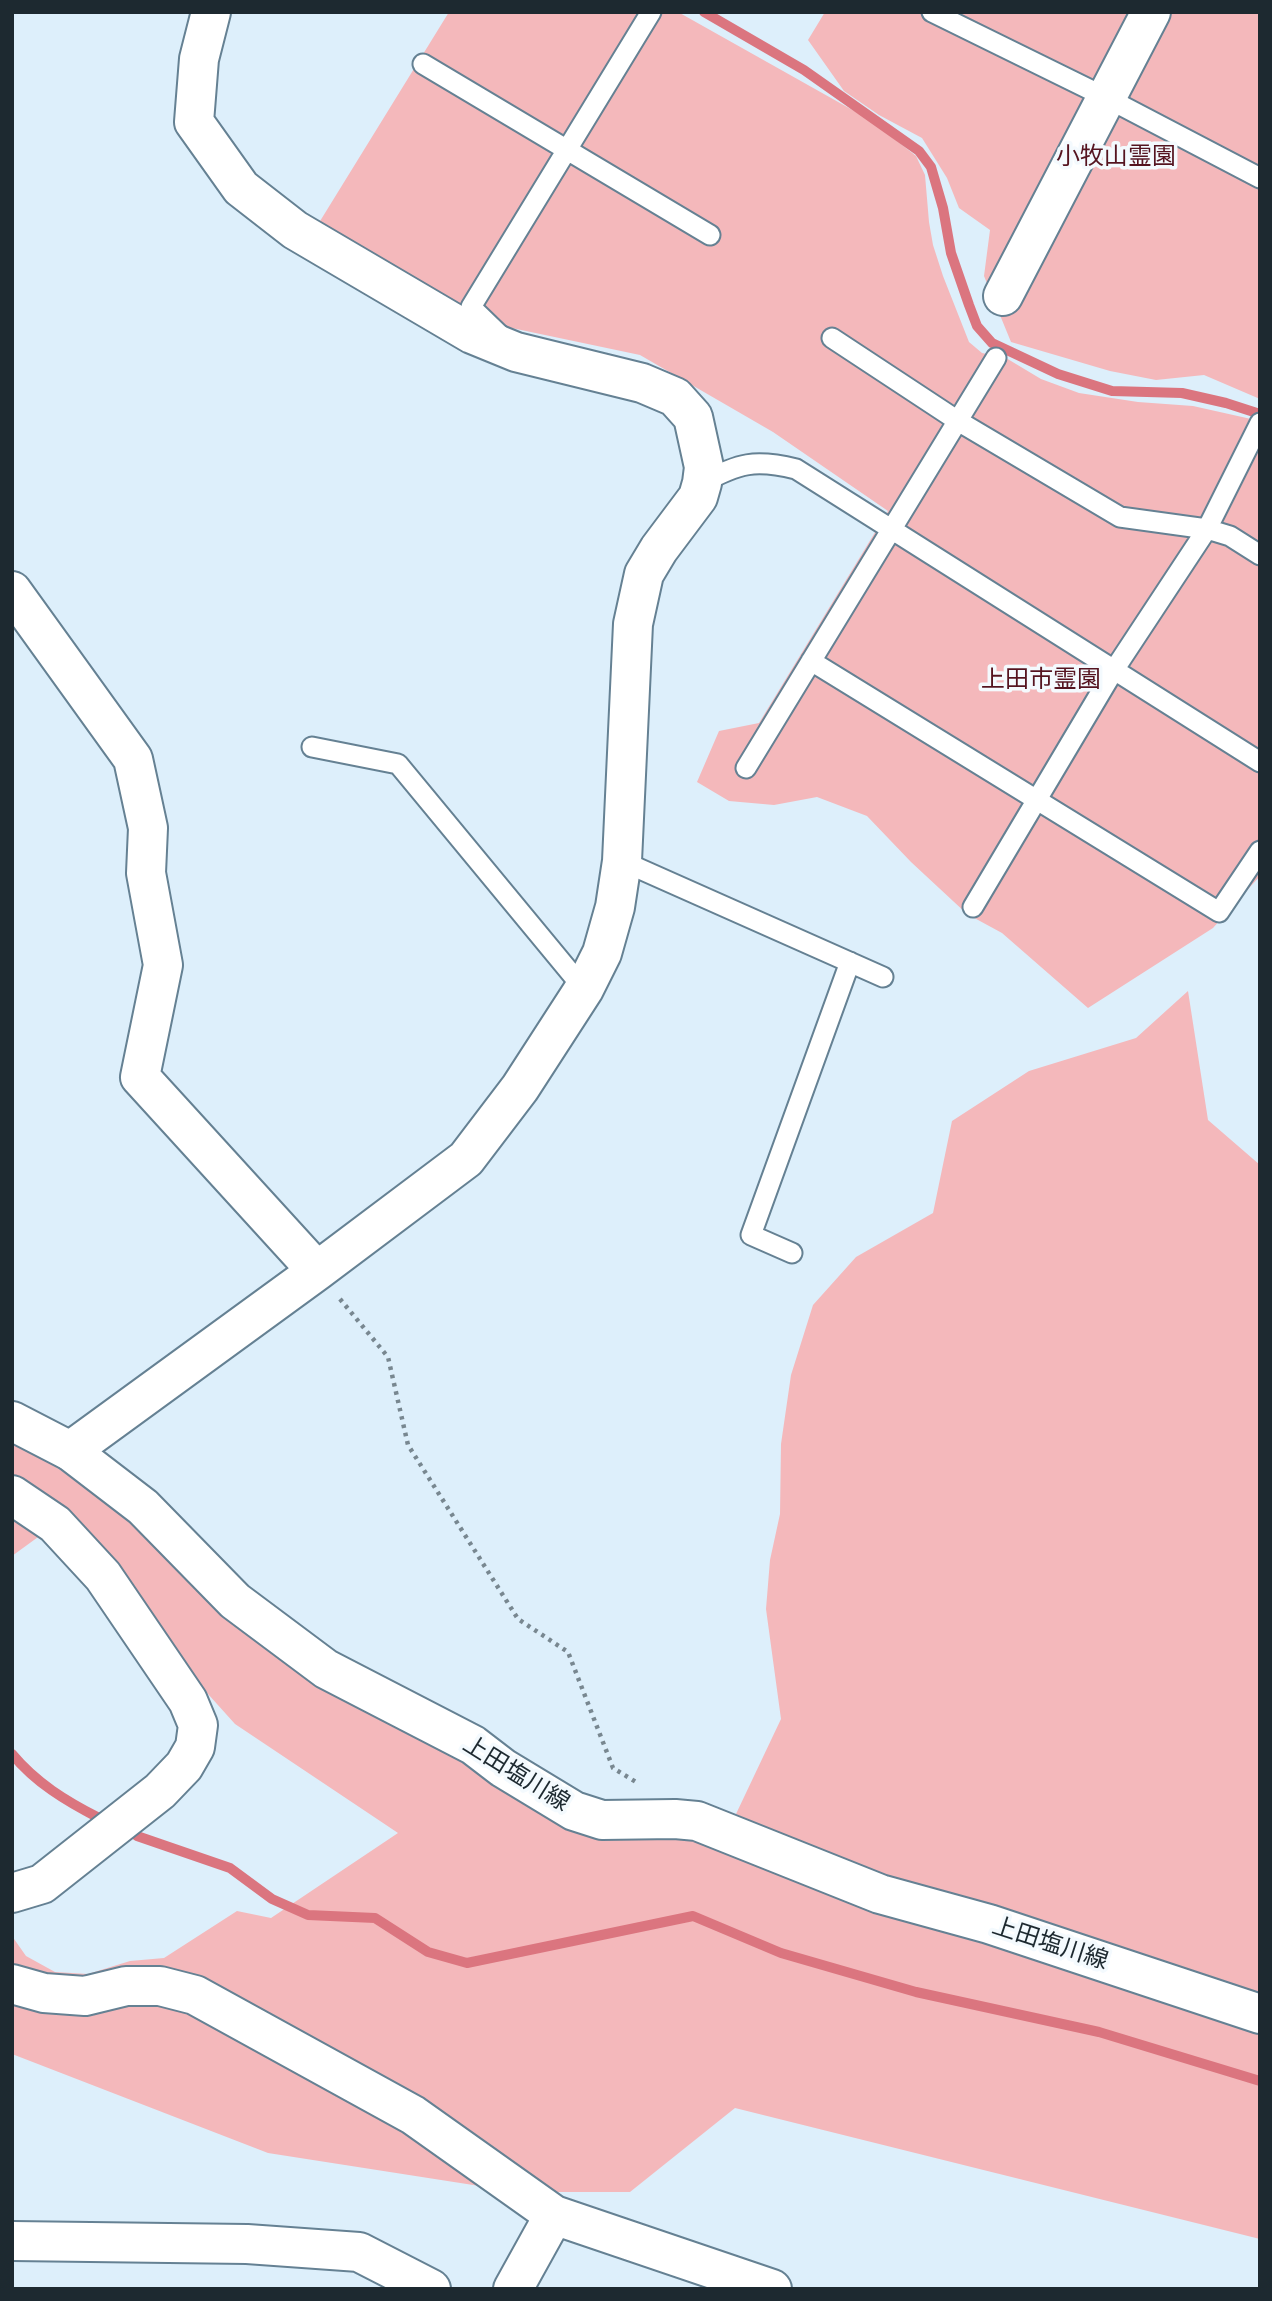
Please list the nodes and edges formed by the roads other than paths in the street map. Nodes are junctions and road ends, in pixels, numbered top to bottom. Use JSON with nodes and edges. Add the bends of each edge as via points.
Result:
{"nodes":[{"id":1,"x":212,"y":12,"type":"edge"},
{"id":2,"x":651,"y":12,"type":"edge"},
{"id":3,"x":932,"y":12,"type":"edge"},
{"id":4,"x":1152,"y":12,"type":"edge"},
{"id":5,"x":424,"y":64,"type":"dead end"},
{"id":6,"x":1107,"y":98,"type":"junction"},
{"id":7,"x":566,"y":151,"type":"junction"},
{"id":8,"x":1260,"y":178,"type":"edge"},
{"id":9,"x":710,"y":235,"type":"dead end"},
{"id":10,"x":1003,"y":296,"type":"dead end"},
{"id":11,"x":832,"y":338,"type":"dead end"},
{"id":12,"x":516,"y":352,"type":"junction"},
{"id":13,"x":996,"y":358,"type":"dead end"},
{"id":14,"x":958,"y":421,"type":"junction"},
{"id":15,"x":1260,"y":423,"type":"edge"},
{"id":16,"x":702,"y":483,"type":"junction"},
{"id":17,"x":1207,"y":529,"type":"junction"},
{"id":18,"x":892,"y":530,"type":"junction"},
{"id":19,"x":1260,"y":555,"type":"edge"},
{"id":20,"x":12,"y":591,"type":"edge"},
{"id":21,"x":811,"y":661,"type":"junction"},
{"id":22,"x":1114,"y":670,"type":"junction"},
{"id":23,"x":313,"y":747,"type":"dead end"},
{"id":24,"x":1260,"y":762,"type":"edge"},
{"id":25,"x":746,"y":768,"type":"dead end"},
{"id":26,"x":1037,"y":800,"type":"junction"},
{"id":27,"x":1260,"y":851,"type":"edge"},
{"id":28,"x":622,"y":861,"type":"junction"},
{"id":29,"x":973,"y":907,"type":"dead end"},
{"id":30,"x":850,"y":962,"type":"junction"},
{"id":31,"x":883,"y":976,"type":"dead end"},
{"id":32,"x":584,"y":989,"type":"junction"},
{"id":33,"x":792,"y":1253,"type":"dead end"},
{"id":34,"x":317,"y":1271,"type":"junction"},
{"id":35,"x":12,"y":1421,"type":"edge"},
{"id":36,"x":69,"y":1451,"type":"junction"},
{"id":37,"x":12,"y":1495,"type":"edge"},
{"id":38,"x":12,"y":1893,"type":"edge"},
{"id":39,"x":12,"y":1984,"type":"edge"},
{"id":40,"x":1260,"y":2014,"type":"edge"},
{"id":41,"x":554,"y":2215,"type":"junction"},
{"id":42,"x":12,"y":2241,"type":"edge"},
{"id":43,"x":431,"y":2289,"type":"edge"},
{"id":44,"x":513,"y":2289,"type":"edge"},
{"id":45,"x":772,"y":2289,"type":"edge"}],
"edges":[{"from":1,"to":12,"type":"street","via":[[199,59],[194,122],[242,188],[295,230],[472,334]]},
{"from":2,"to":7,"type":"lane"},
{"from":3,"to":6,"type":"lane"},
{"from":4,"to":6,"type":"street"},
{"from":5,"to":7,"type":"lane"},
{"from":6,"to":8,"type":"lane"},
{"from":6,"to":10,"type":"street"},
{"from":7,"to":9,"type":"lane"},
{"from":7,"to":12,"type":"lane","via":[[471,306]]},
{"from":11,"to":14,"type":"lane"},
{"from":12,"to":16,"type":"street","via":[[642,383],[676,397],[693,417],[704,467]]},
{"from":13,"to":14,"type":"lane"},
{"from":14,"to":17,"type":"lane","via":[[1120,517]]},
{"from":14,"to":18,"type":"lane"},
{"from":15,"to":17,"type":"lane"},
{"from":16,"to":18,"type":"lane","via":[[727,469],[769,462],[796,469]]},
{"from":16,"to":28,"type":"street","via":[[698,497],[644,573],[633,624]]},
{"from":17,"to":19,"type":"lane","via":[[1230,536]]},
{"from":17,"to":22,"type":"lane"},
{"from":18,"to":21,"type":"lane"},
{"from":18,"to":22,"type":"lane"},
{"from":20,"to":34,"type":"street","via":[[134,759],[148,828],[146,873],[163,965],[140,1077]]},
{"from":21,"to":25,"type":"lane"},
{"from":21,"to":26,"type":"lane"},
{"from":22,"to":24,"type":"lane"},
{"from":22,"to":26,"type":"lane"},
{"from":23,"to":32,"type":"lane","via":[[398,764]]},
{"from":26,"to":27,"type":"lane","via":[[1219,912]]},
{"from":26,"to":29,"type":"lane"},
{"from":28,"to":30,"type":"lane"},
{"from":28,"to":32,"type":"street","via":[[602,953]]},
{"from":30,"to":31,"type":"lane"},
{"from":30,"to":33,"type":"lane","via":[[751,1235]]},
{"from":32,"to":34,"type":"street","via":[[520,1088],[466,1159]]},
{"from":34,"to":36,"type":"street"},
{"from":35,"to":36,"type":"street","name":"上田塩川線"},
{"from":36,"to":40,"type":"street","name":"上田塩川線","via":[[143,1507],[235,1601],[326,1669],[472,1745],[575,1811],[602,1820],[698,1821],[880,1894],[989,1924]]},
{"from":37,"to":38,"type":"street","via":[[55,1524],[103,1576],[188,1701],[198,1725],[195,1747],[160,1791],[42,1884]]},
{"from":39,"to":41,"type":"street","via":[[44,1993],[85,1996],[126,1986],[160,1986],[195,1995],[413,2115]]},
{"from":41,"to":44,"type":"street"},
{"from":41,"to":45,"type":"street"},
{"from":42,"to":43,"type":"street","via":[[247,2244],[359,2252]]}]}
